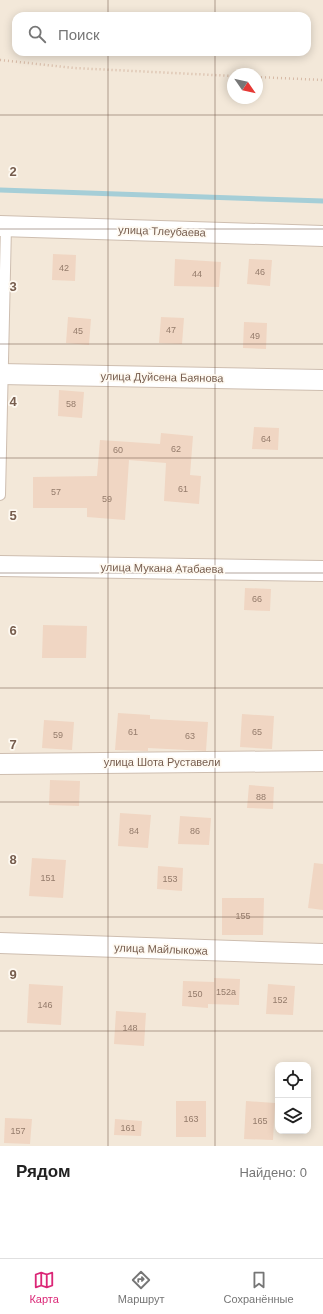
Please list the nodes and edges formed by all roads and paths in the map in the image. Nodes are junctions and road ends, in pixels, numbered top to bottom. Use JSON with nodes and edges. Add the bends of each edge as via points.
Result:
{"nodes":[{"id":1,"x":0,"y":60,"type":"edge"},
{"id":2,"x":227,"y":76,"type":"edge"},
{"id":3,"x":263,"y":77,"type":"edge"},
{"id":4,"x":323,"y":80,"type":"edge"},
{"id":5,"x":3,"y":226,"type":"edge"},
{"id":6,"x":323,"y":236,"type":"edge"},
{"id":7,"x":2,"y":374,"type":"edge"},
{"id":8,"x":323,"y":380,"type":"edge"},
{"id":9,"x":0,"y":495,"type":"edge"},
{"id":10,"x":0,"y":566,"type":"edge"},
{"id":11,"x":323,"y":571,"type":"edge"},
{"id":12,"x":323,"y":761,"type":"edge"},
{"id":13,"x":0,"y":764,"type":"edge"},
{"id":14,"x":0,"y":943,"type":"edge"},
{"id":15,"x":323,"y":954,"type":"edge"}],
"edges":[{"from":1,"to":2,"type":"path","via":[[74,68]]},
{"from":3,"to":4,"type":"path"},
{"from":5,"to":6,"type":"street","name":"улица Тлеубаева"},
{"from":5,"to":7,"type":"lane"},
{"from":7,"to":8,"type":"street","name":"улица Дуйсена Баянова"},
{"from":7,"to":9,"type":"lane"},
{"from":10,"to":11,"type":"street","name":"улица Мукана Атабаева"},
{"from":12,"to":13,"type":"street","name":"улица Шота Руставели"},
{"from":14,"to":15,"type":"street","name":"улица Майлыкожа"}]}
